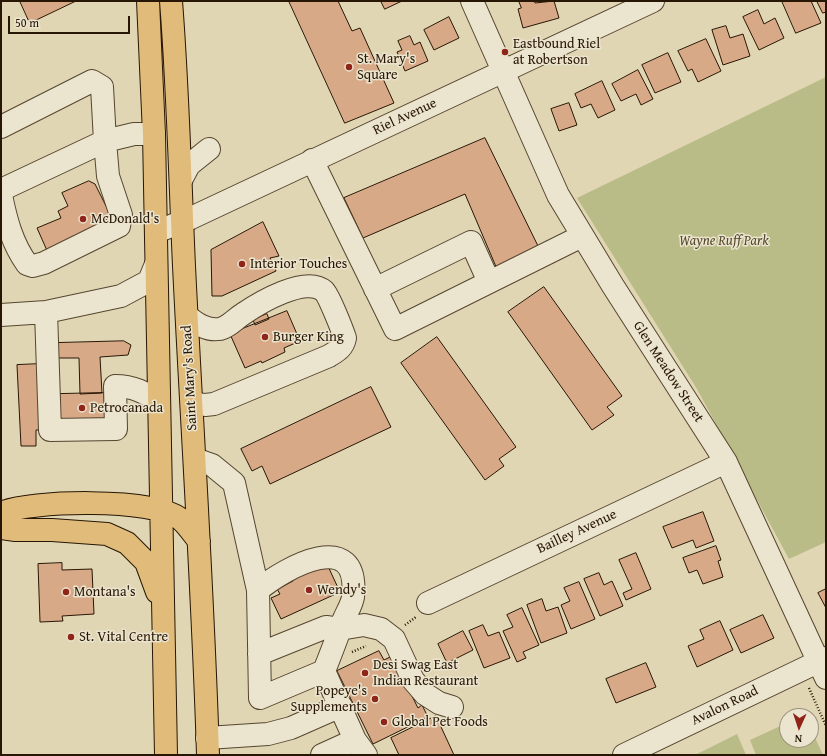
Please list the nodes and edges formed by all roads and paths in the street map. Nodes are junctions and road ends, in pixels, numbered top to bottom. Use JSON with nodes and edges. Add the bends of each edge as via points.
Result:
{"nodes":[{"id":1,"x":148,"y":1,"type":"edge"},
{"id":2,"x":171,"y":1,"type":"edge"},
{"id":3,"x":472,"y":1,"type":"edge"},
{"id":4,"x":653,"y":1,"type":"edge"},
{"id":5,"x":504,"y":70,"type":"junction"},
{"id":6,"x":1,"y":127,"type":"edge"},
{"id":7,"x":154,"y":134,"type":"junction"},
{"id":8,"x":105,"y":141,"type":"junction"},
{"id":9,"x":209,"y":149,"type":"dead end"},
{"id":10,"x":319,"y":151,"type":"junction"},
{"id":11,"x":181,"y":180,"type":"junction"},
{"id":12,"x":1,"y":190,"type":"edge"},
{"id":13,"x":1,"y":197,"type":"edge"},
{"id":14,"x":182,"y":221,"type":"junction"},
{"id":15,"x":156,"y":232,"type":"junction"},
{"id":16,"x":582,"y":236,"type":"junction"},
{"id":17,"x":1,"y":237,"type":"edge"},
{"id":18,"x":156,"y":264,"type":"junction"},
{"id":19,"x":33,"y":266,"type":"junction"},
{"id":20,"x":489,"y":282,"type":"junction"},
{"id":21,"x":375,"y":289,"type":"junction"},
{"id":22,"x":46,"y":312,"type":"junction"},
{"id":23,"x":1,"y":315,"type":"edge"},
{"id":24,"x":187,"y":316,"type":"junction"},
{"id":25,"x":159,"y":393,"type":"junction"},
{"id":26,"x":192,"y":403,"type":"junction"},
{"id":27,"x":159,"y":428,"type":"junction"},
{"id":28,"x":195,"y":459,"type":"junction"},
{"id":29,"x":726,"y":462,"type":"junction"},
{"id":30,"x":161,"y":510,"type":"junction"},
{"id":31,"x":1,"y":513,"type":"edge"},
{"id":32,"x":1,"y":528,"type":"edge"},
{"id":33,"x":199,"y":541,"type":"junction"},
{"id":34,"x":258,"y":590,"type":"junction"},
{"id":35,"x":428,"y":603,"type":"dead end"},
{"id":36,"x":163,"y":610,"type":"junction"},
{"id":37,"x":340,"y":629,"type":"junction"},
{"id":38,"x":259,"y":654,"type":"junction"},
{"id":39,"x":823,"y":666,"type":"edge"},
{"id":40,"x":324,"y":671,"type":"junction"},
{"id":41,"x":341,"y":706,"type":"junction"},
{"id":42,"x":452,"y":707,"type":"dead end"},
{"id":43,"x":207,"y":746,"type":"edge"},
{"id":44,"x":361,"y":747,"type":"edge"},
{"id":45,"x":166,"y":755,"type":"edge"},
{"id":46,"x":322,"y":755,"type":"edge"},
{"id":47,"x":624,"y":755,"type":"edge"}],
"edges":[{"from":1,"to":7,"type":"main road"},
{"from":2,"to":11,"type":"main road","name":"Saint Mary's Road"},
{"from":3,"to":5,"type":"street","name":"Glen Meadow Street"},
{"from":4,"to":5,"type":"street","name":"Riel Avenue"},
{"from":5,"to":10,"type":"street","name":"Riel Avenue"},
{"from":5,"to":16,"type":"street","name":"Glen Meadow Street","via":[[558,194]]},
{"from":6,"to":8,"type":"street","via":[[92,82],[102,87]]},
{"from":7,"to":8,"type":"street","via":[[134,134]]},
{"from":7,"to":15,"type":"main road"},
{"from":8,"to":12,"type":"street"},
{"from":8,"to":19,"type":"street","via":[[108,176],[121,215],[119,226]]},
{"from":9,"to":11,"type":"street","via":[[189,165]]},
{"from":10,"to":14,"type":"street","name":"Riel Avenue"},
{"from":10,"to":21,"type":"street"},
{"from":11,"to":14,"type":"main road","name":"Saint Mary's Road"},
{"from":13,"to":19,"type":"street","via":[[5,218],[20,255],[27,264]]},
{"from":14,"to":15,"type":"street","name":"Riel Avenue"},
{"from":14,"to":24,"type":"main road","name":"Saint Mary's Road"},
{"from":15,"to":18,"type":"main road"},
{"from":16,"to":20,"type":"street"},
{"from":16,"to":29,"type":"street","name":"Glen Meadow Street"},
{"from":17,"to":19,"type":"street","via":[[15,266],[22,269]]},
{"from":18,"to":22,"type":"street","via":[[149,281],[121,296]]},
{"from":18,"to":25,"type":"main road"},
{"from":20,"to":21,"type":"street","via":[[395,329]]},
{"from":20,"to":21,"type":"street","via":[[471,242]]},
{"from":22,"to":23,"type":"street"},
{"from":22,"to":25,"type":"street","via":[[50,430],[116,429],[115,386],[126,386],[153,397]]},
{"from":24,"to":26,"type":"main road","name":"Saint Mary's Road"},
{"from":24,"to":26,"type":"street","via":[[198,325],[220,329],[291,288],[317,287],[324,292],[345,338],[340,350],[329,356],[214,404]]},
{"from":25,"to":26,"type":"main road"},
{"from":25,"to":27,"type":"main road"},
{"from":26,"to":28,"type":"main road","name":"Saint Mary's Road"},
{"from":27,"to":28,"type":"main road","via":[[172,442]]},
{"from":27,"to":30,"type":"main road"},
{"from":28,"to":33,"type":"main road","name":"Saint Mary's Road"},
{"from":28,"to":34,"type":"street","via":[[212,465],[234,483]]},
{"from":29,"to":35,"type":"street","name":"Bailley Avenue"},
{"from":29,"to":39,"type":"street","name":"Glen Meadow Street"},
{"from":30,"to":31,"type":"main road","via":[[143,506],[90,503],[14,508]]},
{"from":30,"to":33,"type":"main road","via":[[179,518]]},
{"from":30,"to":36,"type":"main road"},
{"from":32,"to":36,"type":"main road","via":[[107,534],[127,543],[146,562]]},
{"from":33,"to":43,"type":"main road","name":"Saint Mary's Road"},
{"from":34,"to":37,"type":"street","via":[[270,580],[305,562],[337,556],[347,562],[354,578],[353,598]]},
{"from":34,"to":38,"type":"street"},
{"from":36,"to":45,"type":"main road"},
{"from":37,"to":38,"type":"street","via":[[326,627]]},
{"from":37,"to":40,"type":"street"},
{"from":37,"to":42,"type":"street","via":[[364,625],[381,629],[394,639],[413,680],[425,694],[439,703]]},
{"from":38,"to":40,"type":"street","via":[[260,698]]},
{"from":39,"to":47,"type":"street","name":"Avalon Road"},
{"from":40,"to":41,"type":"street"},
{"from":41,"to":43,"type":"street","via":[[291,728]]},
{"from":41,"to":44,"type":"street"},
{"from":44,"to":46,"type":"street"}]}
